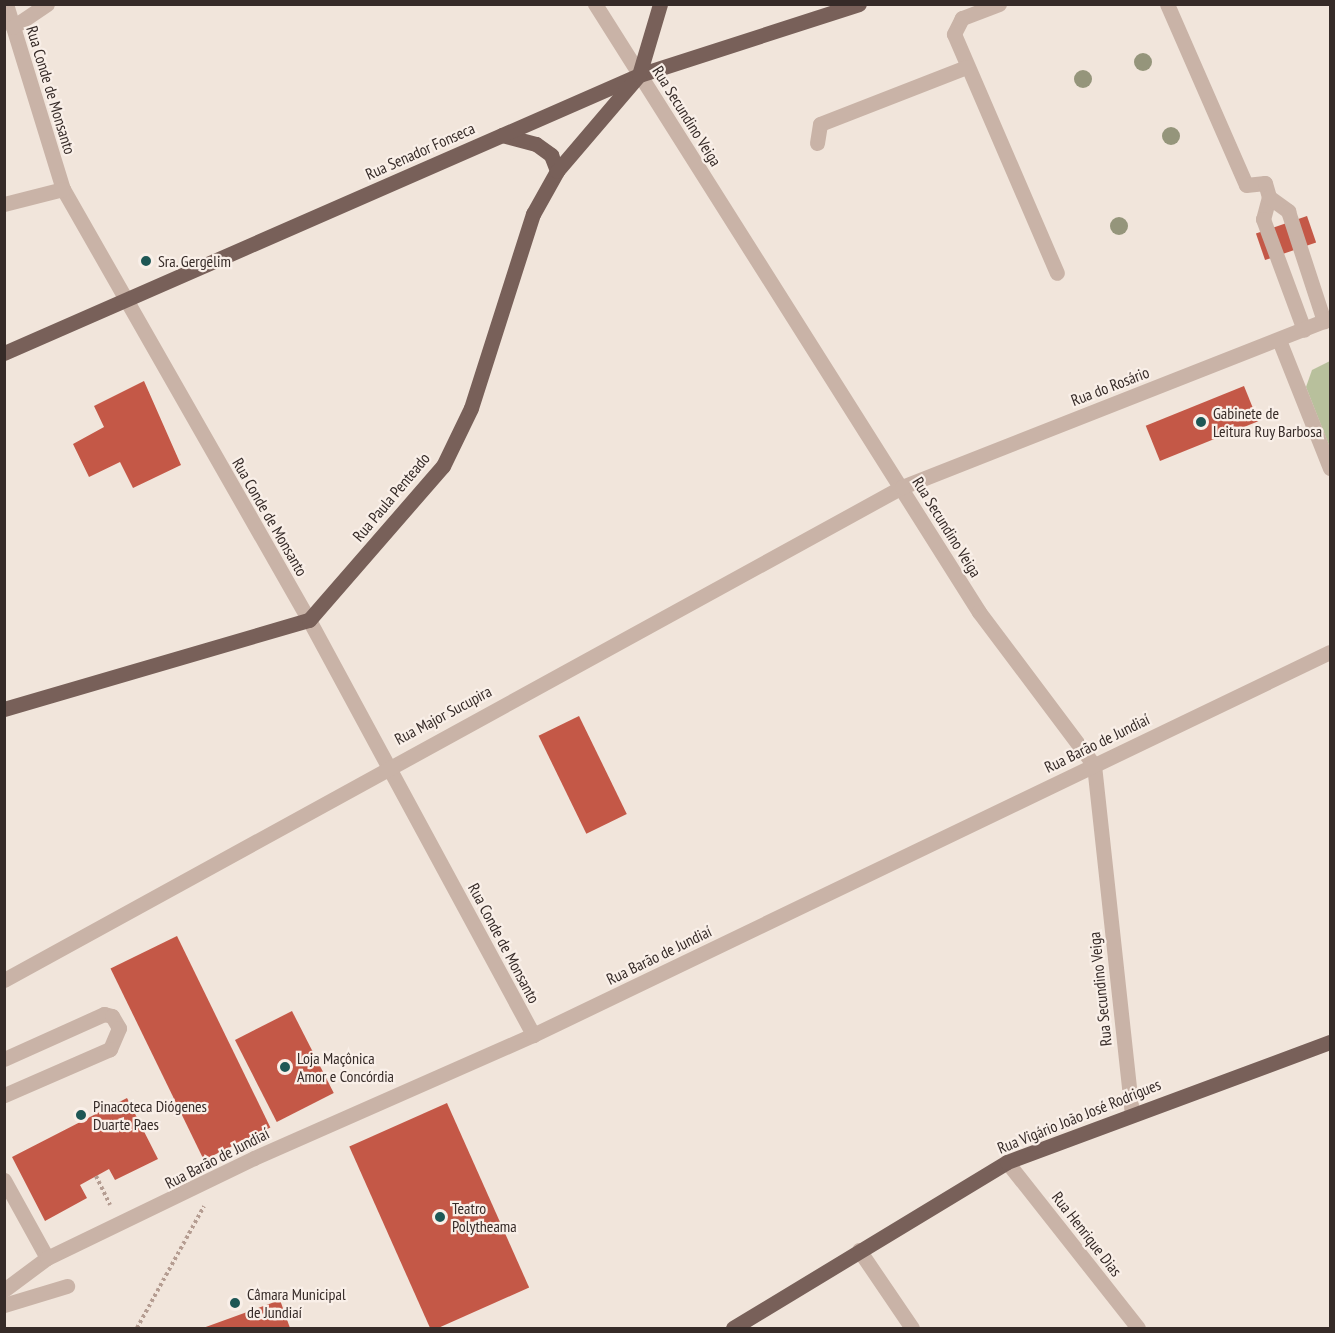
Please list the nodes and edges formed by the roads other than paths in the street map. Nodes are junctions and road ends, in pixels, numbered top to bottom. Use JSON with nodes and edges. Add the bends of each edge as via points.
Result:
{"nodes":[{"id":1,"x":6,"y":4,"type":"edge"},
{"id":2,"x":47,"y":4,"type":"edge"},
{"id":3,"x":595,"y":4,"type":"edge"},
{"id":4,"x":660,"y":4,"type":"edge"},
{"id":5,"x":860,"y":4,"type":"edge"},
{"id":6,"x":999,"y":4,"type":"edge"},
{"id":7,"x":1167,"y":4,"type":"edge"},
{"id":8,"x":13,"y":27,"type":"junction"},
{"id":9,"x":966,"y":67,"type":"junction"},
{"id":10,"x":639,"y":75,"type":"junction"},
{"id":11,"x":502,"y":135,"type":"junction"},
{"id":12,"x":817,"y":143,"type":"dead end"},
{"id":13,"x":557,"y":171,"type":"junction"},
{"id":14,"x":63,"y":189,"type":"junction"},
{"id":15,"x":1269,"y":197,"type":"junction"},
{"id":16,"x":4,"y":204,"type":"edge"},
{"id":17,"x":1057,"y":273,"type":"dead end"},
{"id":18,"x":124,"y":302,"type":"junction"},
{"id":19,"x":1327,"y":320,"type":"edge"},
{"id":20,"x":1304,"y":330,"type":"junction"},
{"id":21,"x":1279,"y":340,"type":"junction"},
{"id":22,"x":4,"y":353,"type":"edge"},
{"id":23,"x":1330,"y":468,"type":"edge"},
{"id":24,"x":902,"y":487,"type":"junction"},
{"id":25,"x":309,"y":620,"type":"junction"},
{"id":26,"x":1330,"y":652,"type":"edge"},
{"id":27,"x":4,"y":709,"type":"edge"},
{"id":28,"x":388,"y":765,"type":"junction"},
{"id":29,"x":1094,"y":765,"type":"junction"},
{"id":30,"x":4,"y":980,"type":"edge"},
{"id":31,"x":533,"y":1035,"type":"junction"},
{"id":32,"x":1330,"y":1042,"type":"edge"},
{"id":33,"x":4,"y":1059,"type":"edge"},
{"id":34,"x":4,"y":1095,"type":"edge"},
{"id":35,"x":1132,"y":1112,"type":"junction"},
{"id":36,"x":1007,"y":1162,"type":"junction"},
{"id":37,"x":4,"y":1180,"type":"edge"},
{"id":38,"x":859,"y":1250,"type":"junction"},
{"id":39,"x":47,"y":1258,"type":"junction"},
{"id":40,"x":67,"y":1286,"type":"dead end"},
{"id":41,"x":4,"y":1290,"type":"edge"},
{"id":42,"x":4,"y":1305,"type":"edge"},
{"id":43,"x":733,"y":1329,"type":"edge"},
{"id":44,"x":912,"y":1329,"type":"edge"},
{"id":45,"x":1138,"y":1329,"type":"edge"}],
"edges":[{"from":1,"to":8,"type":"street","name":"Rua Conde de Monsanto"},
{"from":2,"to":8,"type":"street"},
{"from":3,"to":10,"type":"street","name":"Rua Secundino Veiga"},
{"from":4,"to":10,"type":"main road"},
{"from":5,"to":10,"type":"main road","name":"Rua Senador Fonseca"},
{"from":6,"to":9,"type":"street","via":[[956,26]]},
{"from":7,"to":15,"type":"street","via":[[1246,185],[1265,183]]},
{"from":8,"to":14,"type":"street","name":"Rua Conde de Monsanto"},
{"from":9,"to":12,"type":"street","via":[[820,124]]},
{"from":9,"to":17,"type":"street"},
{"from":10,"to":11,"type":"main road","name":"Rua Senador Fonseca"},
{"from":10,"to":13,"type":"main road","name":"Rua Paula Penteado"},
{"from":10,"to":24,"type":"street","name":"Rua Secundino Veiga"},
{"from":11,"to":13,"type":"main road","via":[[536,144],[550,155]]},
{"from":11,"to":18,"type":"main road","name":"Rua Senador Fonseca"},
{"from":13,"to":25,"type":"main road","name":"Rua Paula Penteado","via":[[533,214],[471,408],[443,466]]},
{"from":14,"to":16,"type":"street"},
{"from":14,"to":18,"type":"street","name":"Rua Conde de Monsanto"},
{"from":15,"to":19,"type":"street","via":[[1288,211]]},
{"from":15,"to":20,"type":"street","via":[[1263,219]]},
{"from":18,"to":22,"type":"main road","name":"Rua Senador Fonseca"},
{"from":18,"to":25,"type":"street","name":"Rua Conde de Monsanto"},
{"from":19,"to":20,"type":"street","name":"Rua do Rosário"},
{"from":20,"to":21,"type":"street","name":"Rua do Rosário"},
{"from":21,"to":23,"type":"street"},
{"from":21,"to":24,"type":"street","name":"Rua do Rosário"},
{"from":24,"to":28,"type":"street","name":"Rua Major Sucupira"},
{"from":24,"to":29,"type":"street","name":"Rua Secundino Veiga","via":[[979,612]]},
{"from":25,"to":27,"type":"main road"},
{"from":25,"to":28,"type":"street","name":"Rua Conde de Monsanto"},
{"from":26,"to":29,"type":"street","name":"Rua Barão de Jundiaí"},
{"from":28,"to":30,"type":"street","name":"Rua Major Sucupira"},
{"from":28,"to":31,"type":"street","name":"Rua Conde de Monsanto"},
{"from":29,"to":31,"type":"street","name":"Rua Barão de Jundiaí"},
{"from":29,"to":35,"type":"street","name":"Rua Secundino Veiga"},
{"from":31,"to":39,"type":"street","name":"Rua Barão de Jundiaí","via":[[254,1158]]},
{"from":32,"to":35,"type":"main road","name":"Rua Vigário João José Rodrigues"},
{"from":33,"to":34,"type":"street","via":[[104,1014],[112,1016],[119,1028],[110,1048]]},
{"from":35,"to":36,"type":"main road","name":"Rua Vigário João José Rodrigues"},
{"from":36,"to":38,"type":"main road","name":"Rua Vigário João José Rodrigues"},
{"from":36,"to":45,"type":"street","name":"Rua Henrique Dias"},
{"from":37,"to":39,"type":"street"},
{"from":38,"to":43,"type":"main road","name":"Rua Vigário João José Rodrigues"},
{"from":38,"to":44,"type":"street"},
{"from":39,"to":41,"type":"street","name":"Rua Barão de Jundiaí"},
{"from":40,"to":42,"type":"street"}]}
